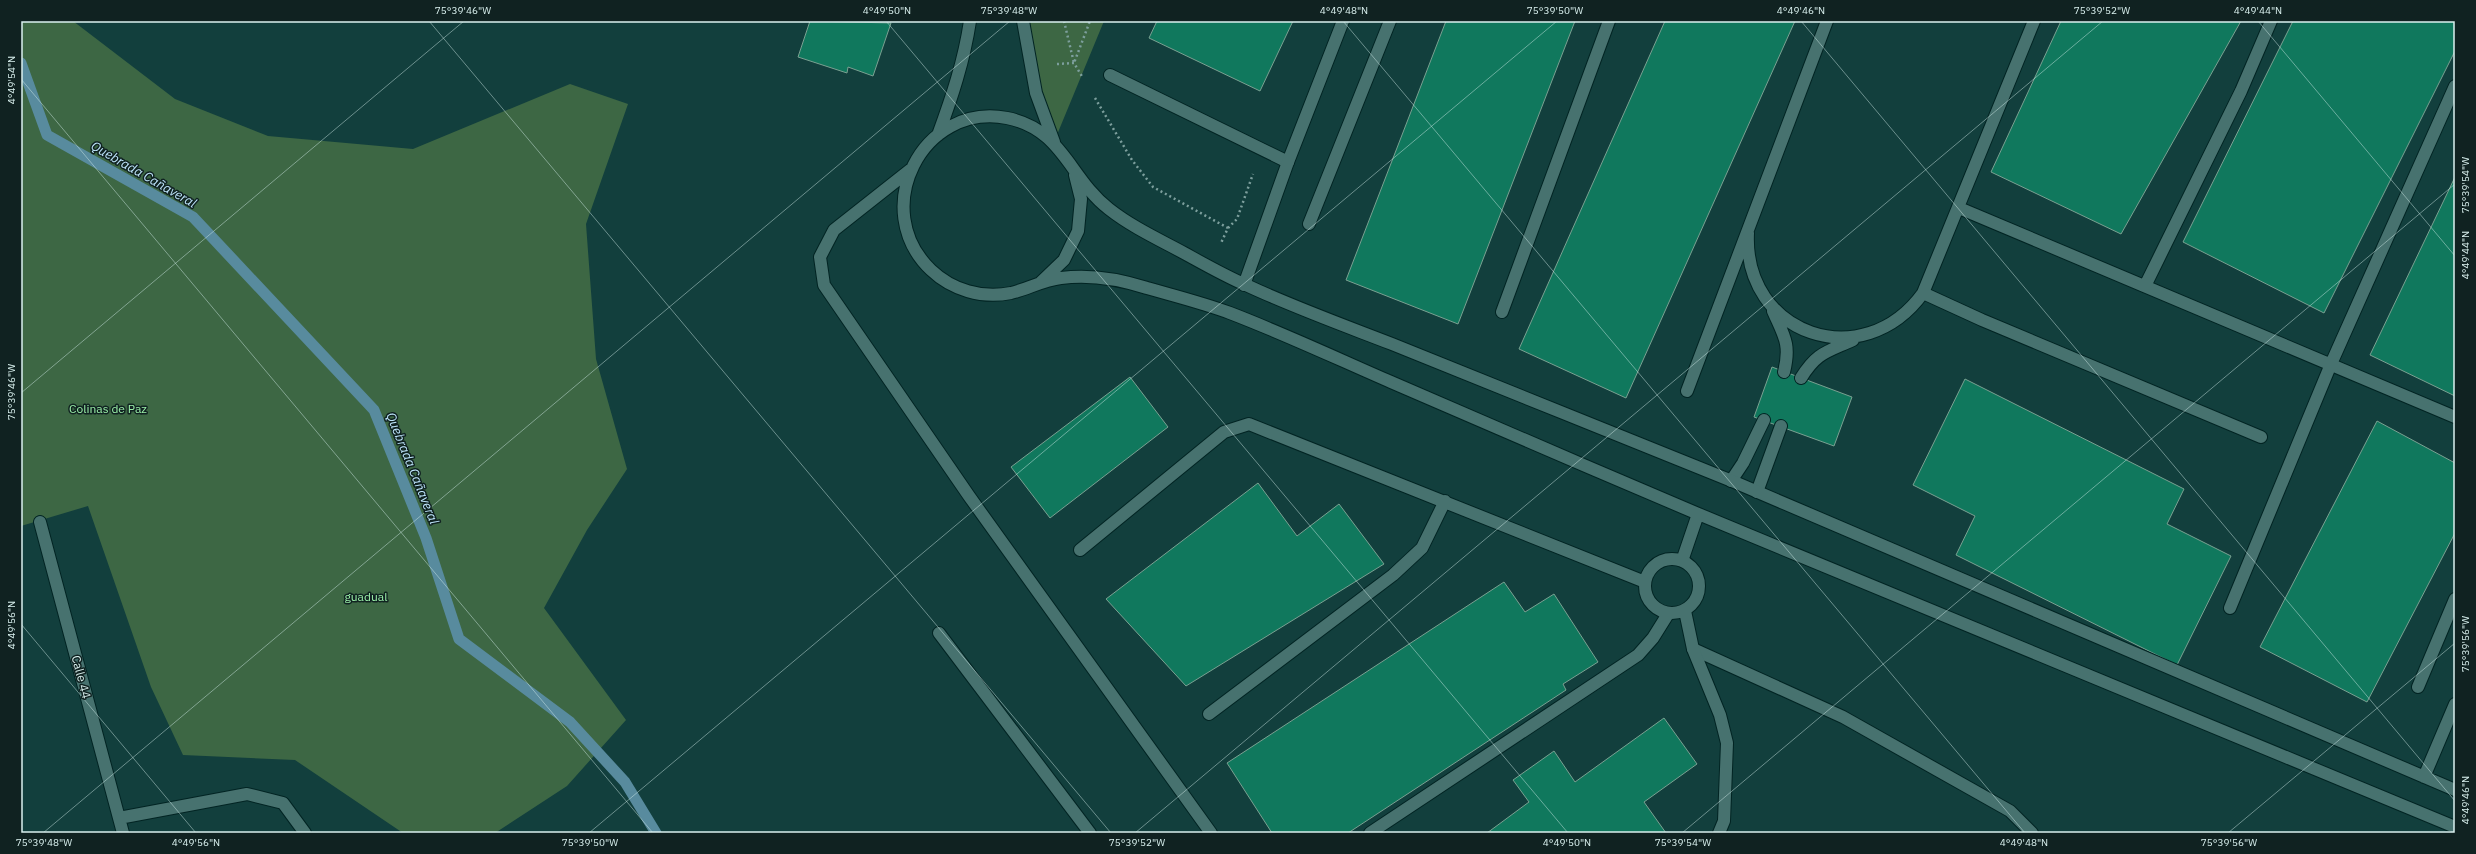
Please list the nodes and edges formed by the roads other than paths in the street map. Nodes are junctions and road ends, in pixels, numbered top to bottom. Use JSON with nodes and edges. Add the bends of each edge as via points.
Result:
{"nodes":[{"id":1,"x":970,"y":21,"type":"edge"},
{"id":2,"x":1023,"y":21,"type":"edge"},
{"id":3,"x":1343,"y":21,"type":"edge"},
{"id":4,"x":1390,"y":21,"type":"edge"},
{"id":5,"x":1608,"y":21,"type":"edge"},
{"id":6,"x":1827,"y":21,"type":"edge"},
{"id":7,"x":2034,"y":21,"type":"edge"},
{"id":8,"x":2271,"y":21,"type":"edge"},
{"id":9,"x":1110,"y":76,"type":"dead end"},
{"id":10,"x":2455,"y":86,"type":"edge"},
{"id":11,"x":938,"y":135,"type":"junction"},
{"id":12,"x":1054,"y":142,"type":"junction"},
{"id":13,"x":1288,"y":162,"type":"junction"},
{"id":14,"x":1073,"y":168,"type":"junction"},
{"id":15,"x":910,"y":170,"type":"junction"},
{"id":16,"x":1959,"y":208,"type":"junction"},
{"id":17,"x":1308,"y":224,"type":"dead end"},
{"id":18,"x":1748,"y":233,"type":"junction"},
{"id":19,"x":1040,"y":282,"type":"junction"},
{"id":20,"x":1244,"y":284,"type":"junction"},
{"id":21,"x":2145,"y":286,"type":"junction"},
{"id":22,"x":1923,"y":293,"type":"junction"},
{"id":23,"x":1770,"y":304,"type":"junction"},
{"id":24,"x":1502,"y":312,"type":"dead end"},
{"id":25,"x":1862,"y":336,"type":"junction"},
{"id":26,"x":2331,"y":364,"type":"junction"},
{"id":27,"x":1784,"y":372,"type":"dead end"},
{"id":28,"x":1801,"y":378,"type":"dead end"},
{"id":29,"x":1687,"y":391,"type":"dead end"},
{"id":30,"x":2455,"y":417,"type":"edge"},
{"id":31,"x":1764,"y":420,"type":"dead end"},
{"id":32,"x":1781,"y":426,"type":"dead end"},
{"id":33,"x":2262,"y":437,"type":"dead end"},
{"id":34,"x":1731,"y":481,"type":"junction"},
{"id":35,"x":1757,"y":492,"type":"junction"},
{"id":36,"x":1445,"y":501,"type":"junction"},
{"id":37,"x":1698,"y":514,"type":"junction"},
{"id":38,"x":40,"y":522,"type":"dead end"},
{"id":39,"x":1080,"y":550,"type":"dead end"},
{"id":40,"x":1682,"y":561,"type":"junction"},
{"id":41,"x":1645,"y":582,"type":"junction"},
{"id":42,"x":2455,"y":599,"type":"edge"},
{"id":43,"x":2230,"y":608,"type":"dead end"},
{"id":44,"x":1685,"y":611,"type":"junction"},
{"id":45,"x":1668,"y":614,"type":"junction"},
{"id":46,"x":939,"y":633,"type":"dead end"},
{"id":47,"x":1693,"y":649,"type":"junction"},
{"id":48,"x":2418,"y":687,"type":"dead end"},
{"id":49,"x":2455,"y":704,"type":"edge"},
{"id":50,"x":1209,"y":714,"type":"dead end"},
{"id":51,"x":2424,"y":777,"type":"junction"},
{"id":52,"x":2455,"y":790,"type":"edge"},
{"id":53,"x":119,"y":818,"type":"junction"},
{"id":54,"x":2455,"y":826,"type":"edge"},
{"id":55,"x":123,"y":833,"type":"edge"},
{"id":56,"x":305,"y":833,"type":"edge"},
{"id":57,"x":1090,"y":833,"type":"edge"},
{"id":58,"x":1211,"y":833,"type":"edge"},
{"id":59,"x":1370,"y":833,"type":"edge"},
{"id":60,"x":1719,"y":833,"type":"edge"},
{"id":61,"x":2032,"y":833,"type":"edge"}],
"edges":[{"from":1,"to":11,"type":"street","via":[[964,57]]},
{"from":2,"to":12,"type":"street","via":[[1036,94]]},
{"from":3,"to":13,"type":"street"},
{"from":4,"to":17,"type":"street"},
{"from":5,"to":24,"type":"street"},
{"from":6,"to":18,"type":"street"},
{"from":7,"to":16,"type":"street"},
{"from":8,"to":21,"type":"street","via":[[2241,92]]},
{"from":9,"to":13,"type":"street"},
{"from":10,"to":26,"type":"street"},
{"from":11,"to":12,"type":"street","via":[[960,123],[984,117],[1010,118],[1033,127]]},
{"from":11,"to":15,"type":"street","via":[[921,150]]},
{"from":12,"to":14,"type":"street"},
{"from":13,"to":20,"type":"street"},
{"from":14,"to":19,"type":"street","via":[[1081,199],[1078,231],[1064,260]]},
{"from":14,"to":20,"type":"street","via":[[1096,198],[1130,224]]},
{"from":15,"to":19,"type":"street","via":[[904,192],[903,215],[909,237],[919,257],[935,274],[954,286],[976,293],[998,295],[1020,291]]},
{"from":15,"to":58,"type":"street","via":[[834,230],[820,257],[824,285],[969,496]]},
{"from":16,"to":21,"type":"street"},
{"from":16,"to":22,"type":"street"},
{"from":18,"to":23,"type":"street","via":[[1747,246],[1752,271],[1756,283]]},
{"from":18,"to":29,"type":"street"},
{"from":19,"to":37,"type":"street","via":[[1064,277],[1090,276],[1120,279],[1227,312]]},
{"from":20,"to":34,"type":"street"},
{"from":21,"to":26,"type":"street"},
{"from":22,"to":25,"type":"street","via":[[1897,321],[1875,333]]},
{"from":22,"to":33,"type":"street"},
{"from":23,"to":25,"type":"street","via":[[1789,321],[1812,333],[1837,338]]},
{"from":23,"to":27,"type":"street","via":[[1785,337],[1789,354]]},
{"from":25,"to":28,"type":"street","via":[[1831,349],[1812,361]]},
{"from":26,"to":30,"type":"street"},
{"from":26,"to":43,"type":"street"},
{"from":31,"to":34,"type":"street"},
{"from":32,"to":35,"type":"street"},
{"from":34,"to":35,"type":"street"},
{"from":35,"to":51,"type":"street"},
{"from":36,"to":39,"type":"street","via":[[1249,424],[1224,432]]},
{"from":36,"to":41,"type":"street"},
{"from":36,"to":50,"type":"street","via":[[1422,548],[1393,575]]},
{"from":37,"to":40,"type":"street"},
{"from":37,"to":54,"type":"street"},
{"from":38,"to":53,"type":"street","name":"Calle 44"},
{"from":40,"to":41,"type":"street","via":[[1670,559],[1658,562],[1650,570]]},
{"from":40,"to":44,"type":"street","via":[[1692,568],[1698,579],[1699,592]]},
{"from":41,"to":45,"type":"street","via":[[1645,593],[1650,603],[1657,610]]},
{"from":42,"to":48,"type":"street"},
{"from":44,"to":45,"type":"street"},
{"from":44,"to":47,"type":"street"},
{"from":45,"to":59,"type":"street","via":[[1653,638],[1638,655]]},
{"from":46,"to":57,"type":"street"},
{"from":47,"to":60,"type":"street","via":[[1720,716],[1727,743],[1724,821]]},
{"from":47,"to":61,"type":"street","via":[[1843,718],[2010,811]]},
{"from":49,"to":51,"type":"street"},
{"from":51,"to":52,"type":"street"},
{"from":53,"to":55,"type":"street","name":"Calle 44"},
{"from":53,"to":56,"type":"street","via":[[246,794],[282,803]]}]}
